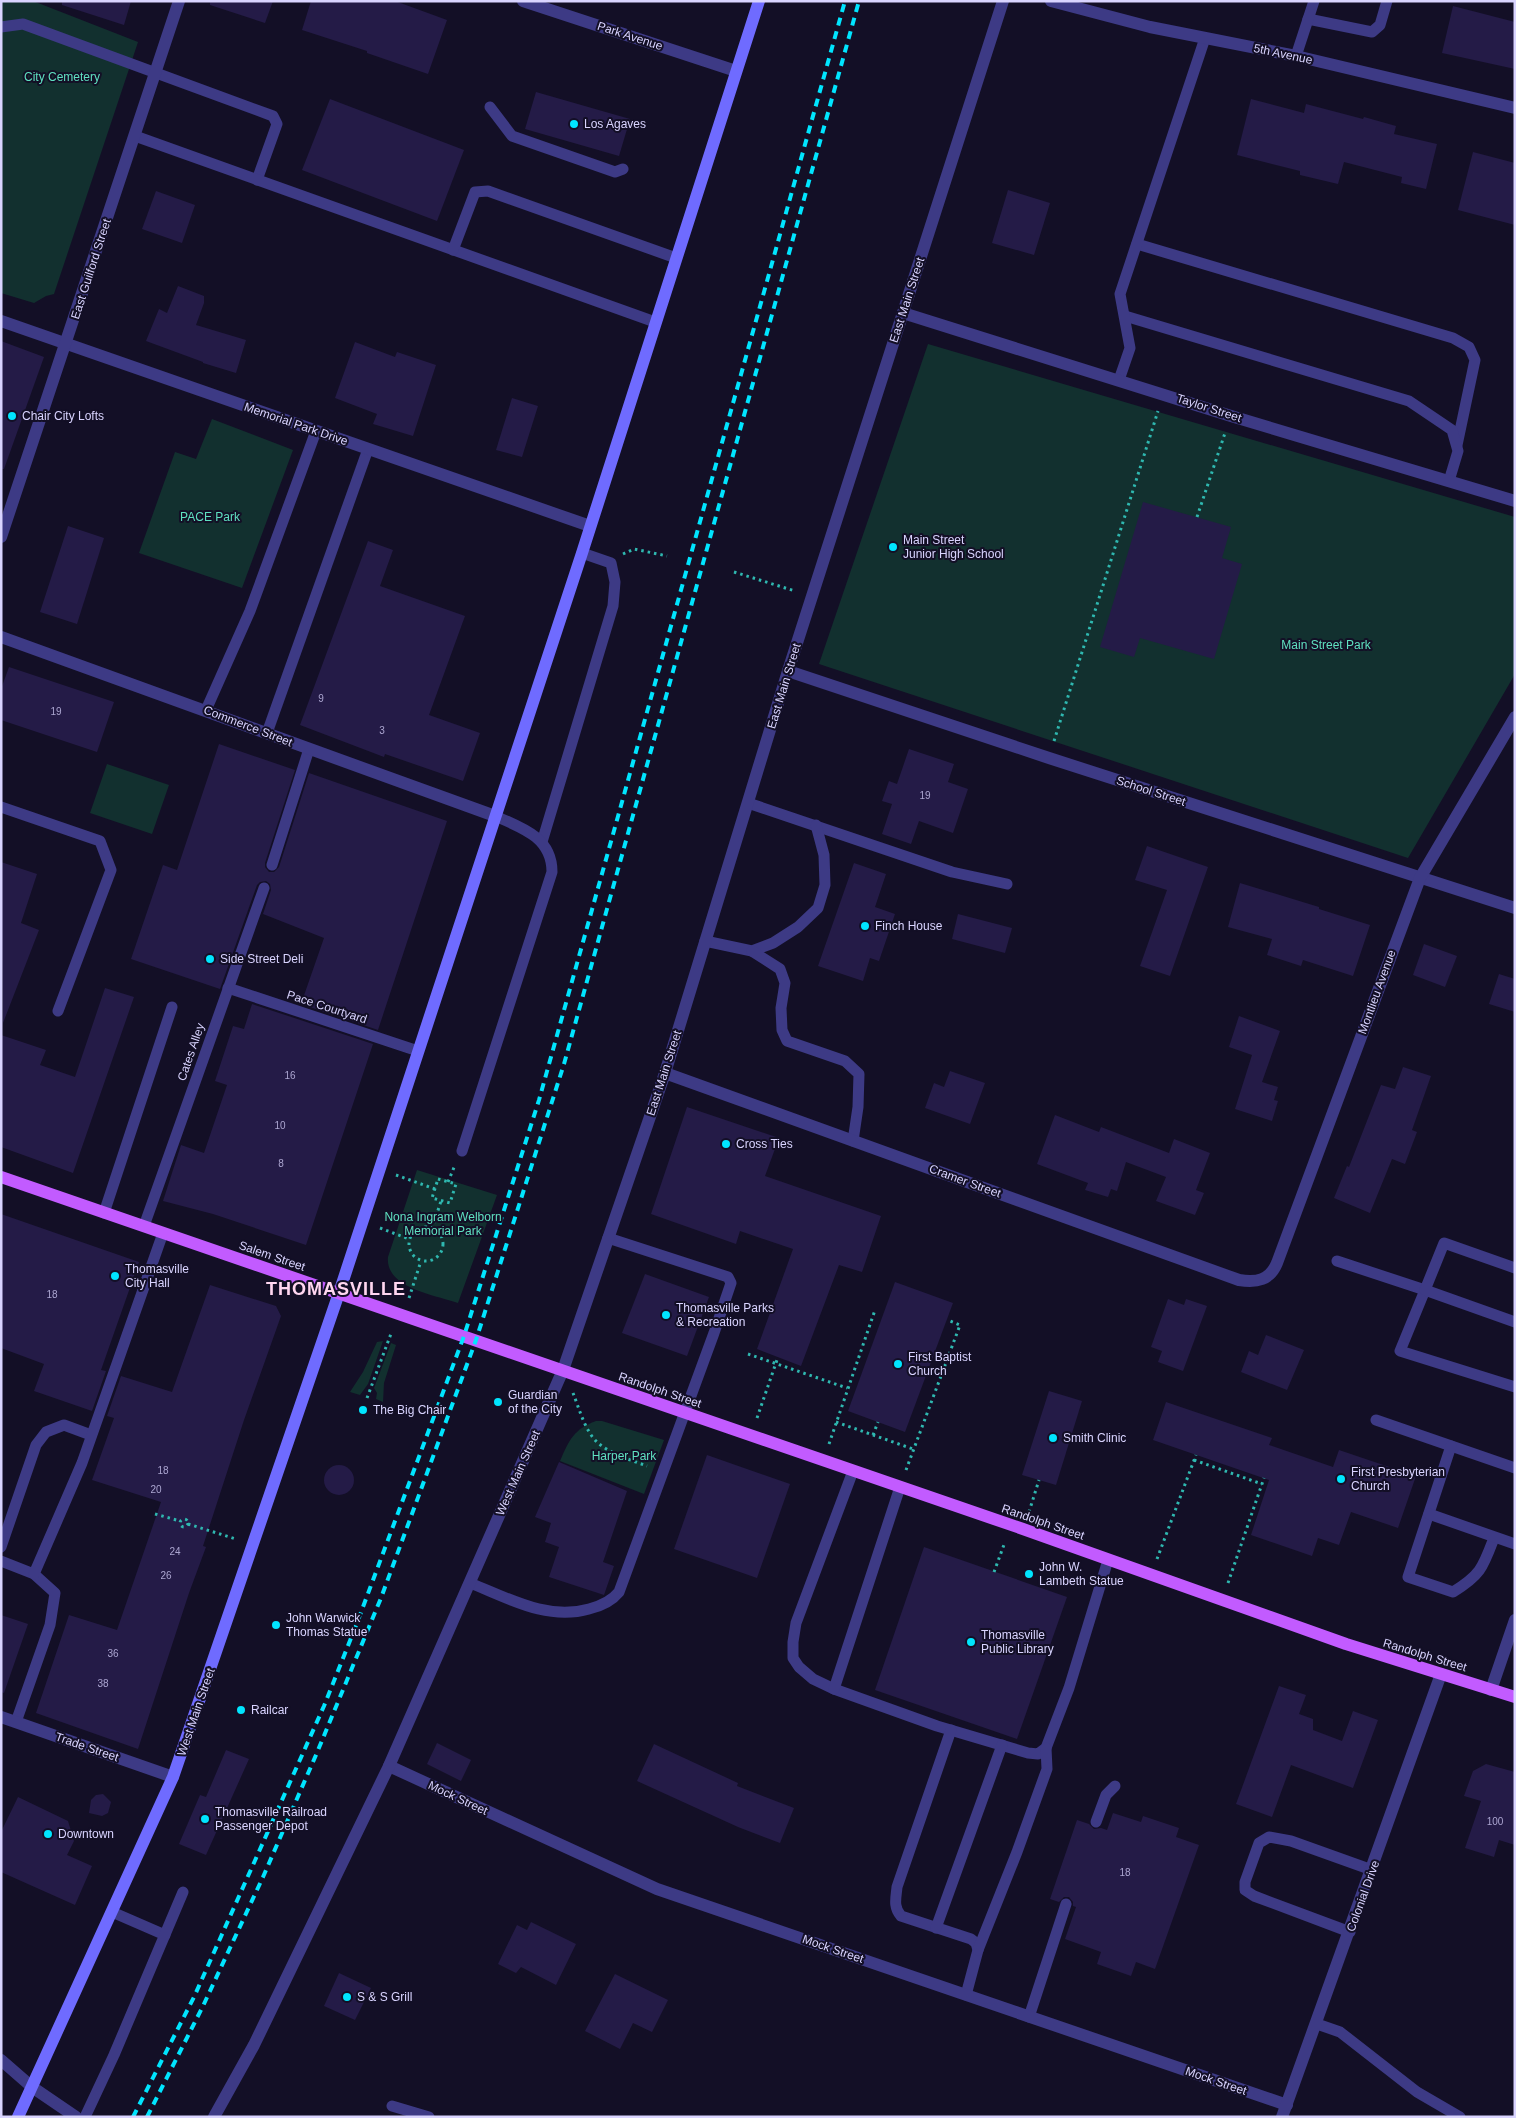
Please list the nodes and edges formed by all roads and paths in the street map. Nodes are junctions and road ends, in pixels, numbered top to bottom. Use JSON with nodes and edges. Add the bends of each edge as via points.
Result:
{"nodes":[{"id":1,"x":179,"y":1,"type":"edge"},
{"id":2,"x":524,"y":1,"type":"edge"},
{"id":3,"x":759,"y":1,"type":"edge"},
{"id":4,"x":1003,"y":1,"type":"edge"},
{"id":5,"x":1051,"y":1,"type":"edge"},
{"id":6,"x":1314,"y":1,"type":"edge"},
{"id":7,"x":1387,"y":1,"type":"edge"},
{"id":8,"x":1308,"y":19,"type":"junction"},
{"id":9,"x":1,"y":27,"type":"edge"},
{"id":10,"x":1204,"y":38,"type":"junction"},
{"id":11,"x":1296,"y":56,"type":"junction"},
{"id":12,"x":736,"y":71,"type":"junction"},
{"id":13,"x":156,"y":72,"type":"junction"},
{"id":14,"x":490,"y":107,"type":"dead end"},
{"id":15,"x":1515,"y":108,"type":"edge"},
{"id":16,"x":135,"y":136,"type":"junction"},
{"id":17,"x":623,"y":169,"type":"dead end"},
{"id":18,"x":257,"y":180,"type":"junction"},
{"id":19,"x":1137,"y":244,"type":"junction"},
{"id":20,"x":453,"y":250,"type":"junction"},
{"id":21,"x":676,"y":258,"type":"junction"},
{"id":22,"x":903,"y":313,"type":"junction"},
{"id":23,"x":1125,"y":316,"type":"junction"},
{"id":24,"x":1,"y":321,"type":"edge"},
{"id":25,"x":655,"y":322,"type":"junction"},
{"id":26,"x":66,"y":344,"type":"junction"},
{"id":27,"x":1118,"y":380,"type":"junction"},
{"id":28,"x":1164,"y":394,"type":"junction"},
{"id":29,"x":1230,"y":416,"type":"junction"},
{"id":30,"x":316,"y":431,"type":"junction"},
{"id":31,"x":1457,"y":445,"type":"junction"},
{"id":32,"x":368,"y":449,"type":"junction"},
{"id":33,"x":1449,"y":481,"type":"junction"},
{"id":34,"x":1515,"y":501,"type":"edge"},
{"id":35,"x":1197,"y":518,"type":"dead end"},
{"id":36,"x":590,"y":526,"type":"junction"},
{"id":37,"x":1,"y":537,"type":"edge"},
{"id":38,"x":582,"y":553,"type":"junction"},
{"id":39,"x":667,"y":556,"type":"dead end"},
{"id":40,"x":611,"y":563,"type":"junction"},
{"id":41,"x":734,"y":572,"type":"dead end"},
{"id":42,"x":812,"y":596,"type":"junction"},
{"id":43,"x":1,"y":637,"type":"edge"},
{"id":44,"x":788,"y":671,"type":"junction"},
{"id":45,"x":206,"y":710,"type":"junction"},
{"id":46,"x":1515,"y":717,"type":"edge"},
{"id":47,"x":267,"y":733,"type":"junction"},
{"id":48,"x":309,"y":749,"type":"junction"},
{"id":49,"x":1049,"y":758,"type":"junction"},
{"id":50,"x":748,"y":803,"type":"junction"},
{"id":51,"x":1,"y":807,"type":"edge"},
{"id":52,"x":495,"y":816,"type":"junction"},
{"id":53,"x":816,"y":825,"type":"junction"},
{"id":54,"x":542,"y":842,"type":"junction"},
{"id":55,"x":272,"y":865,"type":"dead end"},
{"id":56,"x":1420,"y":878,"type":"junction"},
{"id":57,"x":1007,"y":884,"type":"dead end"},
{"id":58,"x":264,"y":888,"type":"dead end"},
{"id":59,"x":1515,"y":908,"type":"edge"},
{"id":60,"x":705,"y":941,"type":"junction"},
{"id":61,"x":752,"y":951,"type":"junction"},
{"id":62,"x":228,"y":988,"type":"junction"},
{"id":63,"x":172,"y":1007,"type":"dead end"},
{"id":64,"x":58,"y":1011,"type":"dead end"},
{"id":65,"x":418,"y":1051,"type":"junction"},
{"id":66,"x":665,"y":1073,"type":"junction"},
{"id":67,"x":853,"y":1140,"type":"junction"},
{"id":68,"x":462,"y":1151,"type":"dead end"},
{"id":69,"x":379,"y":1169,"type":"junction"},
{"id":70,"x":1,"y":1177,"type":"edge"},
{"id":71,"x":435,"y":1189,"type":"junction"},
{"id":72,"x":441,"y":1201,"type":"junction"},
{"id":73,"x":104,"y":1213,"type":"junction"},
{"id":74,"x":362,"y":1221,"type":"junction"},
{"id":75,"x":144,"y":1226,"type":"junction"},
{"id":76,"x":432,"y":1229,"type":"junction"},
{"id":77,"x":163,"y":1233,"type":"junction"},
{"id":78,"x":608,"y":1238,"type":"junction"},
{"id":79,"x":409,"y":1239,"type":"junction"},
{"id":80,"x":421,"y":1261,"type":"junction"},
{"id":81,"x":1337,"y":1261,"type":"dead end"},
{"id":82,"x":1515,"y":1268,"type":"edge"},
{"id":83,"x":1266,"y":1279,"type":"joint"},
{"id":84,"x":1425,"y":1290,"type":"junction"},
{"id":85,"x":339,"y":1293,"type":"junction"},
{"id":86,"x":875,"y":1310,"type":"dead end"},
{"id":87,"x":401,"y":1314,"type":"junction"},
{"id":88,"x":948,"y":1320,"type":"dead end"},
{"id":89,"x":1515,"y":1322,"type":"edge"},
{"id":90,"x":748,"y":1354,"type":"dead end"},
{"id":91,"x":778,"y":1357,"type":"dead end"},
{"id":92,"x":776,"y":1364,"type":"junction"},
{"id":93,"x":563,"y":1370,"type":"junction"},
{"id":94,"x":1515,"y":1387,"type":"edge"},
{"id":95,"x":847,"y":1388,"type":"junction"},
{"id":96,"x":367,"y":1398,"type":"dead end"},
{"id":97,"x":685,"y":1413,"type":"junction"},
{"id":98,"x":1376,"y":1420,"type":"dead end"},
{"id":99,"x":836,"y":1422,"type":"junction"},
{"id":100,"x":878,"y":1422,"type":"dead end"},
{"id":101,"x":91,"y":1435,"type":"junction"},
{"id":102,"x":750,"y":1435,"type":"junction"},
{"id":103,"x":873,"y":1435,"type":"junction"},
{"id":104,"x":1451,"y":1446,"type":"junction"},
{"id":105,"x":913,"y":1449,"type":"junction"},
{"id":106,"x":1196,"y":1455,"type":"dead end"},
{"id":107,"x":1194,"y":1460,"type":"junction"},
{"id":108,"x":823,"y":1461,"type":"junction"},
{"id":109,"x":1515,"y":1468,"type":"edge"},
{"id":110,"x":853,"y":1471,"type":"junction"},
{"id":111,"x":662,"y":1472,"type":"junction"},
{"id":112,"x":1264,"y":1478,"type":"dead end"},
{"id":113,"x":1039,"y":1480,"type":"dead end"},
{"id":114,"x":1262,"y":1484,"type":"junction"},
{"id":115,"x":900,"y":1487,"type":"junction"},
{"id":116,"x":156,"y":1514,"type":"dead end"},
{"id":117,"x":1429,"y":1514,"type":"junction"},
{"id":118,"x":1017,"y":1527,"type":"junction"},
{"id":119,"x":1494,"y":1538,"type":"junction"},
{"id":120,"x":1515,"y":1544,"type":"edge"},
{"id":121,"x":253,"y":1545,"type":"junction"},
{"id":122,"x":1,"y":1547,"type":"edge"},
{"id":123,"x":1108,"y":1560,"type":"junction"},
{"id":124,"x":1,"y":1561,"type":"edge"},
{"id":125,"x":994,"y":1572,"type":"dead end"},
{"id":126,"x":34,"y":1574,"type":"junction"},
{"id":127,"x":1151,"y":1576,"type":"junction"},
{"id":128,"x":470,"y":1583,"type":"junction"},
{"id":129,"x":1222,"y":1601,"type":"junction"},
{"id":130,"x":1515,"y":1620,"type":"edge"},
{"id":131,"x":1441,"y":1674,"type":"junction"},
{"id":132,"x":834,"y":1688,"type":"junction"},
{"id":133,"x":1491,"y":1690,"type":"junction"},
{"id":134,"x":1515,"y":1697,"type":"edge"},
{"id":135,"x":1,"y":1717,"type":"edge"},
{"id":136,"x":16,"y":1722,"type":"junction"},
{"id":137,"x":952,"y":1730,"type":"junction"},
{"id":138,"x":1002,"y":1745,"type":"junction"},
{"id":139,"x":1046,"y":1748,"type":"junction"},
{"id":140,"x":390,"y":1766,"type":"junction"},
{"id":141,"x":173,"y":1777,"type":"junction"},
{"id":142,"x":1116,"y":1786,"type":"dead end"},
{"id":143,"x":1096,"y":1822,"type":"dead end"},
{"id":144,"x":1372,"y":1870,"type":"junction"},
{"id":145,"x":183,"y":1892,"type":"dead end"},
{"id":146,"x":1066,"y":1904,"type":"dead end"},
{"id":147,"x":112,"y":1912,"type":"junction"},
{"id":148,"x":936,"y":1928,"type":"junction"},
{"id":149,"x":1350,"y":1932,"type":"junction"},
{"id":150,"x":165,"y":1934,"type":"junction"},
{"id":151,"x":978,"y":1950,"type":"junction"},
{"id":152,"x":966,"y":1995,"type":"junction"},
{"id":153,"x":1029,"y":2017,"type":"junction"},
{"id":154,"x":1317,"y":2024,"type":"junction"},
{"id":155,"x":1,"y":2060,"type":"edge"},
{"id":156,"x":32,"y":2087,"type":"junction"},
{"id":157,"x":392,"y":2106,"type":"dead end"},
{"id":158,"x":1285,"y":2111,"type":"edge"},
{"id":159,"x":18,"y":2117,"type":"edge"},
{"id":160,"x":76,"y":2117,"type":"edge"},
{"id":161,"x":85,"y":2117,"type":"edge"},
{"id":162,"x":214,"y":2117,"type":"edge"},
{"id":163,"x":429,"y":2117,"type":"edge"},
{"id":164,"x":1460,"y":2117,"type":"edge"}],
"edges":[{"from":1,"to":13,"type":"street","name":"East Guilford Street"},
{"from":2,"to":12,"type":"street","name":"Park Avenue"},
{"from":3,"to":12,"type":"main road"},
{"from":4,"to":22,"type":"street","name":"East Main Street"},
{"from":5,"to":10,"type":"street","name":"5th Avenue"},
{"from":6,"to":8,"type":"lane"},
{"from":7,"to":8,"type":"lane","via":[[1380,24],[1372,32]]},
{"from":8,"to":11,"type":"lane"},
{"from":9,"to":13,"type":"lane","via":[[23,24]]},
{"from":10,"to":11,"type":"street","name":"5th Avenue"},
{"from":10,"to":19,"type":"lane"},
{"from":11,"to":15,"type":"street","name":"5th Avenue"},
{"from":12,"to":21,"type":"main road"},
{"from":13,"to":16,"type":"street","name":"East Guilford Street"},
{"from":13,"to":18,"type":"lane","via":[[273,116],[277,124]]},
{"from":14,"to":17,"type":"lane","via":[[512,136],[615,172]]},
{"from":16,"to":18,"type":"lane"},
{"from":16,"to":26,"type":"street","name":"East Guilford Street"},
{"from":18,"to":20,"type":"lane"},
{"from":19,"to":23,"type":"lane","via":[[1120,294]]},
{"from":19,"to":31,"type":"lane","via":[[1453,338],[1469,347],[1475,360]]},
{"from":20,"to":21,"type":"lane","via":[[475,192],[488,191]]},
{"from":20,"to":25,"type":"lane"},
{"from":21,"to":25,"type":"main road"},
{"from":22,"to":27,"type":"street","name":"Taylor Street"},
{"from":22,"to":42,"type":"street","name":"East Main Street"},
{"from":23,"to":27,"type":"lane","via":[[1130,348]]},
{"from":23,"to":31,"type":"lane","via":[[1409,401],[1452,430]]},
{"from":24,"to":26,"type":"street","name":"Memorial Park Drive"},
{"from":25,"to":36,"type":"main road"},
{"from":26,"to":30,"type":"street","name":"Memorial Park Drive"},
{"from":26,"to":37,"type":"street","name":"East Guilford Street"},
{"from":27,"to":28,"type":"street","name":"Taylor Street"},
{"from":28,"to":29,"type":"street","name":"Taylor Street"},
{"from":28,"to":49,"type":"path"},
{"from":29,"to":33,"type":"street","name":"Taylor Street"},
{"from":29,"to":35,"type":"path"},
{"from":30,"to":32,"type":"street","name":"Memorial Park Drive"},
{"from":30,"to":45,"type":"lane","via":[[250,611]]},
{"from":31,"to":33,"type":"lane"},
{"from":32,"to":36,"type":"street","name":"Memorial Park Drive"},
{"from":32,"to":47,"type":"lane"},
{"from":33,"to":34,"type":"street","name":"Taylor Street"},
{"from":36,"to":38,"type":"main road"},
{"from":38,"to":40,"type":"lane"},
{"from":38,"to":52,"type":"main road"},
{"from":39,"to":40,"type":"path","via":[[634,549]]},
{"from":40,"to":54,"type":"lane","via":[[615,582],[613,606]]},
{"from":41,"to":42,"type":"path"},
{"from":42,"to":44,"type":"street","name":"East Main Street"},
{"from":43,"to":45,"type":"street","name":"Commerce Street"},
{"from":44,"to":49,"type":"street","name":"School Street"},
{"from":44,"to":50,"type":"street","name":"East Main Street"},
{"from":45,"to":47,"type":"street","name":"Commerce Street"},
{"from":46,"to":56,"type":"street","name":"Montlieu Avenue"},
{"from":47,"to":48,"type":"street","name":"Commerce Street"},
{"from":48,"to":52,"type":"street","name":"Commerce Street"},
{"from":48,"to":55,"type":"lane"},
{"from":49,"to":56,"type":"street","name":"School Street"},
{"from":50,"to":53,"type":"lane"},
{"from":50,"to":60,"type":"street","name":"East Main Street"},
{"from":51,"to":64,"type":"lane","via":[[100,841],[111,870]]},
{"from":52,"to":54,"type":"lane","via":[[522,827]]},
{"from":52,"to":65,"type":"main road"},
{"from":53,"to":57,"type":"lane","via":[[952,872]]},
{"from":53,"to":61,"type":"lane","via":[[824,855],[825,885],[818,908],[798,927],[773,943]]},
{"from":54,"to":68,"type":"lane","via":[[552,859],[552,872]]},
{"from":56,"to":59,"type":"street","name":"School Street"},
{"from":56,"to":83,"type":"street","name":"Montlieu Avenue","via":[[1274,1271]]},
{"from":58,"to":62,"type":"lane","name":"Cates Alley"},
{"from":60,"to":61,"type":"lane"},
{"from":60,"to":66,"type":"street","name":"East Main Street"},
{"from":61,"to":67,"type":"lane","via":[[780,969],[786,982],[781,1008],[786,1041],[845,1061],[859,1074]]},
{"from":62,"to":65,"type":"lane","name":"Pace Courtyard"},
{"from":62,"to":75,"type":"lane","name":"Cates Alley"},
{"from":63,"to":73,"type":"lane"},
{"from":65,"to":69,"type":"main road"},
{"from":66,"to":67,"type":"street","name":"Cramer Street"},
{"from":66,"to":78,"type":"street","name":"East Main Street"},
{"from":67,"to":83,"type":"street","name":"Cramer Street","via":[[1239,1280],[1253,1282]]},
{"from":69,"to":71,"type":"path"},
{"from":69,"to":74,"type":"main road"},
{"from":70,"to":73,"type":"main road","name":"Salem Street"},
{"from":71,"to":72,"type":"path","via":[[432,1198]]},
{"from":71,"to":72,"type":"path","via":[[438,1179],[456,1184],[450,1203]]},
{"from":72,"to":76,"type":"path"},
{"from":73,"to":75,"type":"main road","name":"Salem Street"},
{"from":74,"to":79,"type":"path"},
{"from":74,"to":85,"type":"main road"},
{"from":75,"to":77,"type":"main road","name":"Salem Street"},
{"from":76,"to":79,"type":"path","via":[[420,1228]]},
{"from":76,"to":80,"type":"path","via":[[440,1235],[443,1247],[437,1257]]},
{"from":77,"to":85,"type":"main road","name":"Salem Street"},
{"from":77,"to":101,"type":"lane"},
{"from":78,"to":93,"type":"street","name":"East Main Street"},
{"from":78,"to":97,"type":"lane","via":[[728,1278],[731,1283]]},
{"from":79,"to":80,"type":"path","via":[[409,1250]]},
{"from":80,"to":87,"type":"path"},
{"from":81,"to":84,"type":"lane"},
{"from":82,"to":84,"type":"lane","via":[[1444,1243]]},
{"from":84,"to":89,"type":"lane"},
{"from":84,"to":94,"type":"lane","via":[[1400,1351]]},
{"from":85,"to":87,"type":"main road","name":"Salem Street"},
{"from":85,"to":121,"type":"main road","name":"West Main Street"},
{"from":86,"to":95,"type":"path"},
{"from":87,"to":93,"type":"main road","name":"Salem Street"},
{"from":87,"to":96,"type":"path"},
{"from":88,"to":105,"type":"path","via":[[960,1326]]},
{"from":90,"to":92,"type":"path"},
{"from":91,"to":92,"type":"path"},
{"from":92,"to":95,"type":"path"},
{"from":92,"to":102,"type":"path"},
{"from":93,"to":97,"type":"main road","name":"Randolph Street"},
{"from":93,"to":111,"type":"path","via":[[597,1442]]},
{"from":93,"to":128,"type":"street","name":"West Main Street"},
{"from":95,"to":99,"type":"path"},
{"from":97,"to":102,"type":"main road","name":"Randolph Street"},
{"from":97,"to":111,"type":"lane"},
{"from":98,"to":104,"type":"lane"},
{"from":99,"to":103,"type":"path"},
{"from":99,"to":108,"type":"path"},
{"from":100,"to":103,"type":"path"},
{"from":101,"to":122,"type":"lane","via":[[64,1425],[46,1432],[36,1445]]},
{"from":101,"to":126,"type":"lane"},
{"from":102,"to":108,"type":"main road","name":"Randolph Street"},
{"from":103,"to":105,"type":"path"},
{"from":104,"to":109,"type":"lane"},
{"from":104,"to":117,"type":"lane"},
{"from":105,"to":115,"type":"path"},
{"from":106,"to":107,"type":"path"},
{"from":107,"to":114,"type":"path"},
{"from":107,"to":127,"type":"path"},
{"from":108,"to":110,"type":"main road","name":"Randolph Street"},
{"from":110,"to":115,"type":"main road","name":"Randolph Street"},
{"from":110,"to":132,"type":"lane","via":[[796,1623],[792,1642],[793,1658],[799,1667],[813,1679]]},
{"from":111,"to":128,"type":"lane","via":[[618,1592],[609,1602],[585,1610],[543,1612]]},
{"from":112,"to":114,"type":"path"},
{"from":113,"to":118,"type":"path"},
{"from":114,"to":129,"type":"path"},
{"from":115,"to":118,"type":"main road","name":"Randolph Street"},
{"from":115,"to":132,"type":"lane"},
{"from":116,"to":121,"type":"path","via":[[180,1521],[183,1527],[188,1524]]},
{"from":117,"to":119,"type":"lane"},
{"from":117,"to":119,"type":"lane","via":[[1408,1577],[1453,1592],[1469,1583],[1482,1569]]},
{"from":118,"to":123,"type":"main road","name":"Randolph Street"},
{"from":118,"to":125,"type":"path"},
{"from":119,"to":120,"type":"lane"},
{"from":121,"to":141,"type":"main road","name":"West Main Street"},
{"from":123,"to":127,"type":"main road","name":"Randolph Street"},
{"from":123,"to":139,"type":"lane"},
{"from":124,"to":126,"type":"lane"},
{"from":126,"to":136,"type":"lane","via":[[55,1593],[50,1625]]},
{"from":127,"to":129,"type":"main road","name":"Randolph Street"},
{"from":128,"to":140,"type":"street","name":"West Main Street"},
{"from":129,"to":131,"type":"main road","name":"Randolph Street"},
{"from":130,"to":133,"type":"street"},
{"from":131,"to":133,"type":"main road","name":"Randolph Street"},
{"from":131,"to":144,"type":"street","name":"Colonial Drive"},
{"from":132,"to":137,"type":"lane"},
{"from":133,"to":134,"type":"main road","name":"Randolph Street"},
{"from":135,"to":136,"type":"street","name":"Trade Street"},
{"from":136,"to":141,"type":"street","name":"Trade Street"},
{"from":137,"to":138,"type":"lane"},
{"from":137,"to":148,"type":"lane","via":[[897,1887],[895,1904],[901,1916]]},
{"from":138,"to":139,"type":"lane","via":[[1038,1754]]},
{"from":138,"to":148,"type":"lane"},
{"from":139,"to":151,"type":"lane","via":[[1047,1769]]},
{"from":140,"to":152,"type":"street","name":"Mock Street","via":[[657,1889]]},
{"from":140,"to":162,"type":"street","name":"West Main Street","via":[[254,2045]]},
{"from":141,"to":147,"type":"main road","name":"West Main Street"},
{"from":142,"to":143,"type":"lane","via":[[1106,1795]]},
{"from":144,"to":149,"type":"street","name":"Colonial Drive"},
{"from":144,"to":149,"type":"lane","via":[[1291,1841],[1269,1837],[1259,1843],[1256,1850],[1245,1890]]},
{"from":145,"to":150,"type":"lane"},
{"from":146,"to":153,"type":"lane"},
{"from":147,"to":150,"type":"lane"},
{"from":147,"to":156,"type":"main road","name":"West Main Street"},
{"from":148,"to":151,"type":"lane","via":[[971,1939]]},
{"from":149,"to":154,"type":"street","name":"Colonial Drive"},
{"from":150,"to":161,"type":"lane"},
{"from":151,"to":152,"type":"lane"},
{"from":152,"to":153,"type":"street","name":"Mock Street"},
{"from":153,"to":158,"type":"street","name":"Mock Street"},
{"from":154,"to":158,"type":"street","name":"Colonial Drive"},
{"from":154,"to":164,"type":"lane","via":[[1340,2032],[1417,2092]]},
{"from":155,"to":156,"type":"street"},
{"from":156,"to":159,"type":"main road","name":"West Main Street"},
{"from":156,"to":160,"type":"street"},
{"from":157,"to":163,"type":"lane"}]}
